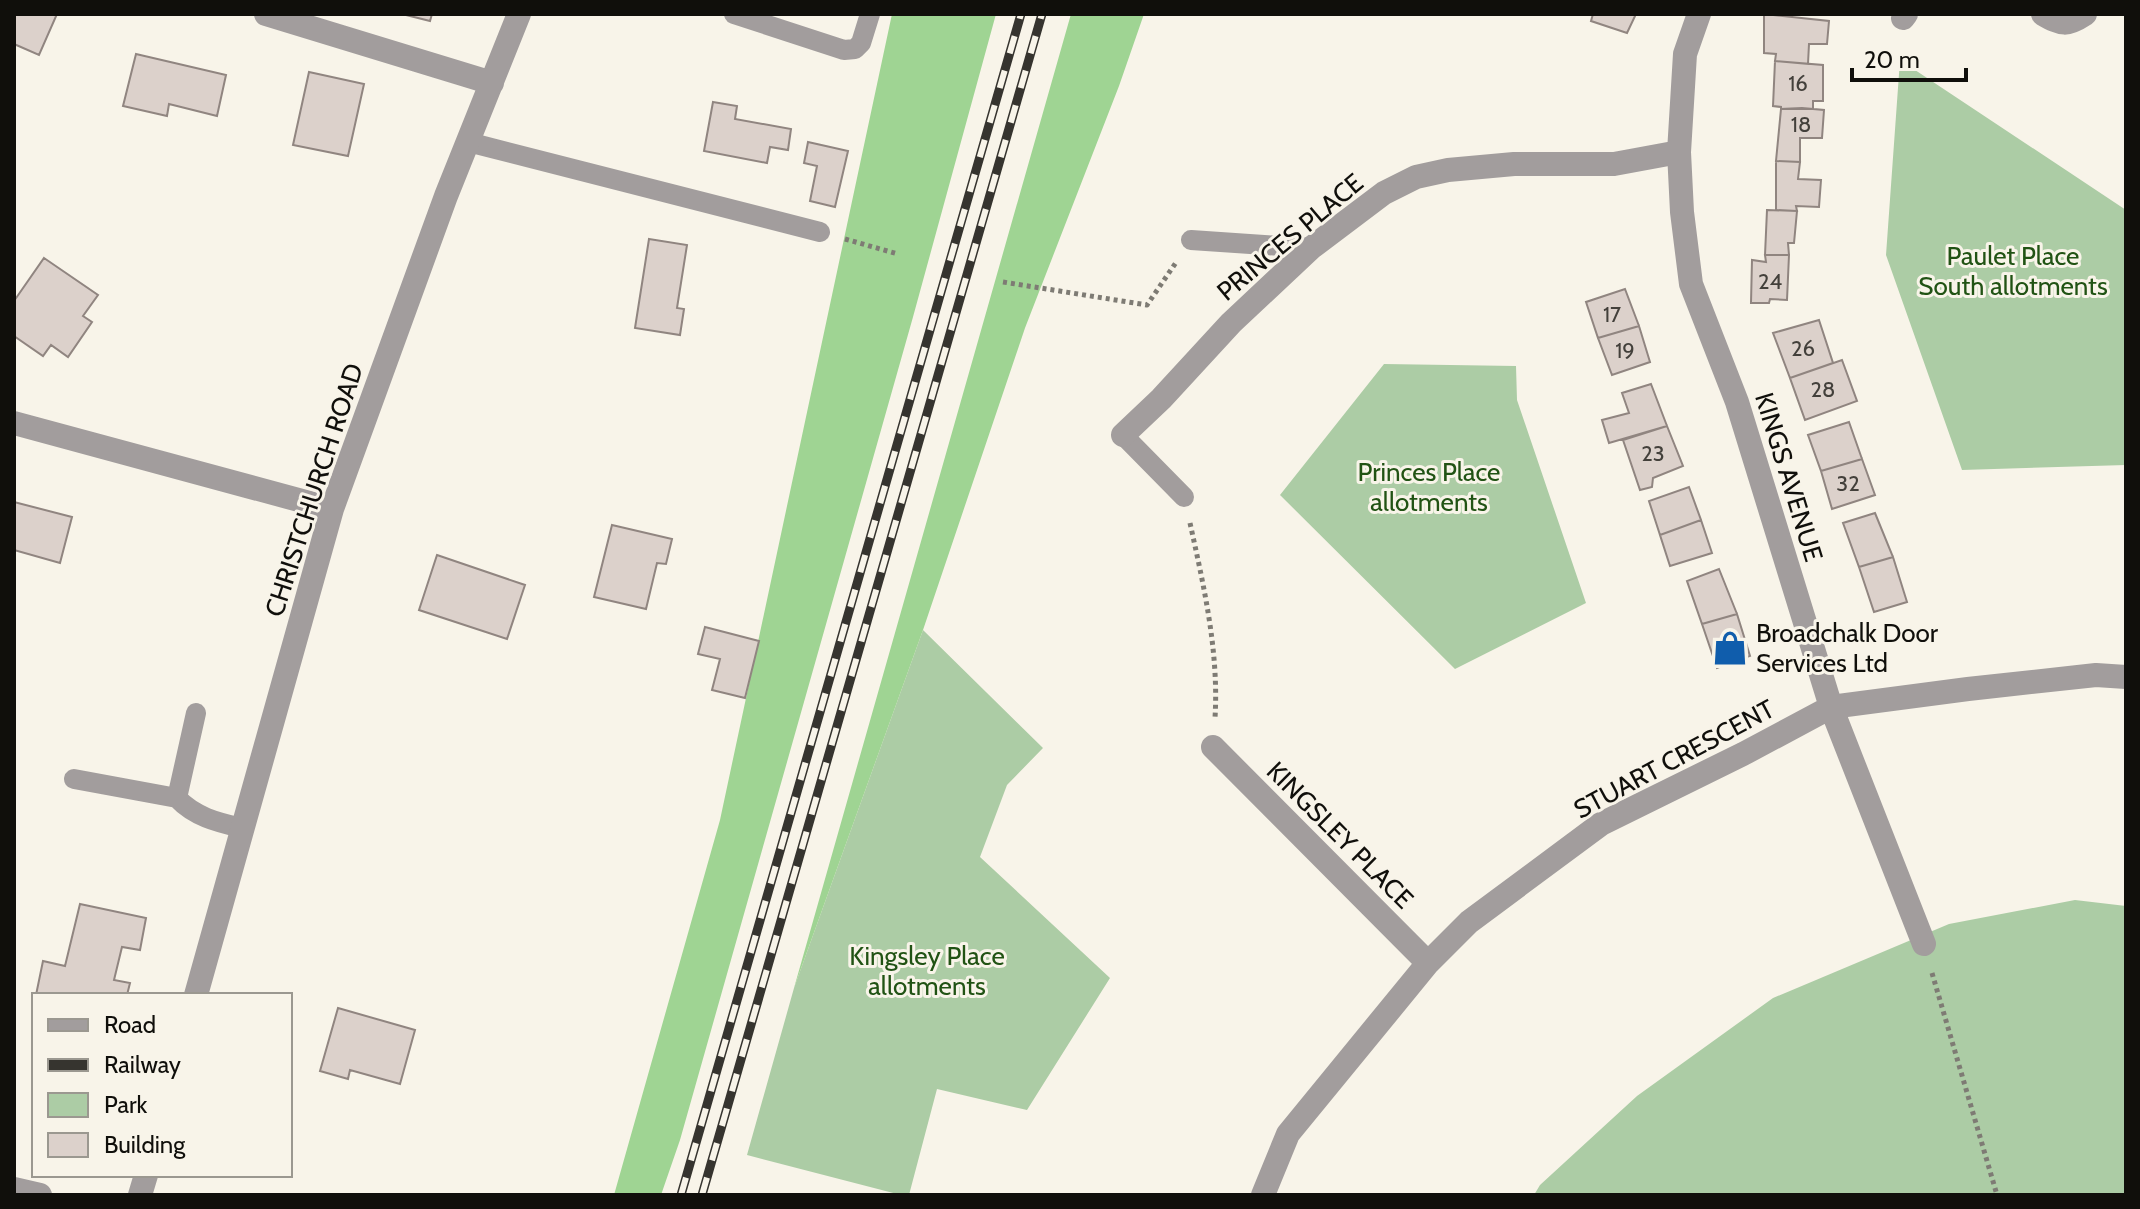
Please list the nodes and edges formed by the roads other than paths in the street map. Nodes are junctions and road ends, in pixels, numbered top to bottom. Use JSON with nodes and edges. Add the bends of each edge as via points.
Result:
{"nodes":[{"id":1,"x":266,"y":14,"type":"edge"},
{"id":2,"x":519,"y":14,"type":"edge"},
{"id":3,"x":734,"y":14,"type":"edge"},
{"id":4,"x":870,"y":14,"type":"edge"},
{"id":5,"x":1699,"y":14,"type":"edge"},
{"id":6,"x":2043,"y":14,"type":"edge"},
{"id":7,"x":2085,"y":14,"type":"edge"},
{"id":8,"x":492,"y":83,"type":"junction"},
{"id":9,"x":468,"y":142,"type":"junction"},
{"id":10,"x":1679,"y":152,"type":"junction"},
{"id":11,"x":820,"y":232,"type":"road end"},
{"id":12,"x":1191,"y":240,"type":"road end"},
{"id":13,"x":1311,"y":248,"type":"junction"},
{"id":14,"x":14,"y":423,"type":"edge"},
{"id":15,"x":1123,"y":435,"type":"joint"},
{"id":16,"x":1184,"y":497,"type":"road end"},
{"id":17,"x":332,"y":509,"type":"junction"},
{"id":18,"x":2126,"y":677,"type":"edge"},
{"id":19,"x":1831,"y":707,"type":"junction"},
{"id":20,"x":196,"y":713,"type":"dead end"},
{"id":21,"x":1213,"y":747,"type":"road end"},
{"id":22,"x":74,"y":779,"type":"dead end"},
{"id":23,"x":177,"y":798,"type":"junction"},
{"id":24,"x":242,"y":828,"type":"junction"},
{"id":25,"x":1924,"y":944,"type":"road end"},
{"id":26,"x":1428,"y":963,"type":"junction"},
{"id":27,"x":197,"y":993,"type":"edge"},
{"id":28,"x":14,"y":1189,"type":"edge"},
{"id":29,"x":40,"y":1195,"type":"edge"},
{"id":30,"x":1263,"y":1195,"type":"edge"}],
"edges":[{"from":1,"to":8,"type":"street"},
{"from":2,"to":8,"type":"street","name":"CHRISTCHURCH ROAD"},
{"from":3,"to":4,"type":"lane","via":[[844,50],[861,43]]},
{"from":5,"to":10,"type":"street","name":"KINGS AVENUE","via":[[1685,54]]},
{"from":6,"to":7,"type":"street","via":[[2068,23]]},
{"from":8,"to":9,"type":"street","name":"CHRISTCHURCH ROAD"},
{"from":9,"to":11,"type":"lane"},
{"from":9,"to":17,"type":"street","name":"CHRISTCHURCH ROAD"},
{"from":10,"to":13,"type":"street","name":"PRINCES PLACE","via":[[1614,164],[1514,164],[1416,177],[1384,193]]},
{"from":10,"to":19,"type":"street","name":"KINGS AVENUE","via":[[1691,284],[1737,402]]},
{"from":12,"to":13,"type":"lane"},
{"from":13,"to":15,"type":"street","name":"PRINCES PLACE"},
{"from":14,"to":17,"type":"street"},
{"from":15,"to":16,"type":"lane"},
{"from":17,"to":24,"type":"street","name":"CHRISTCHURCH ROAD"},
{"from":18,"to":19,"type":"street","name":"STUART CRESCENT","via":[[2096,675]]},
{"from":19,"to":25,"type":"street","name":"KINGS AVENUE"},
{"from":19,"to":26,"type":"street","name":"STUART CRESCENT","via":[[1601,824],[1469,922]]},
{"from":20,"to":23,"type":"lane"},
{"from":21,"to":26,"type":"street","name":"KINGSLEY PLACE"},
{"from":22,"to":23,"type":"lane"},
{"from":23,"to":24,"type":"lane","via":[[210,820]]},
{"from":24,"to":27,"type":"street","name":"CHRISTCHURCH ROAD"},
{"from":26,"to":30,"type":"street","name":"STUART CRESCENT","via":[[1288,1134]]},
{"from":28,"to":29,"type":"street"}]}
